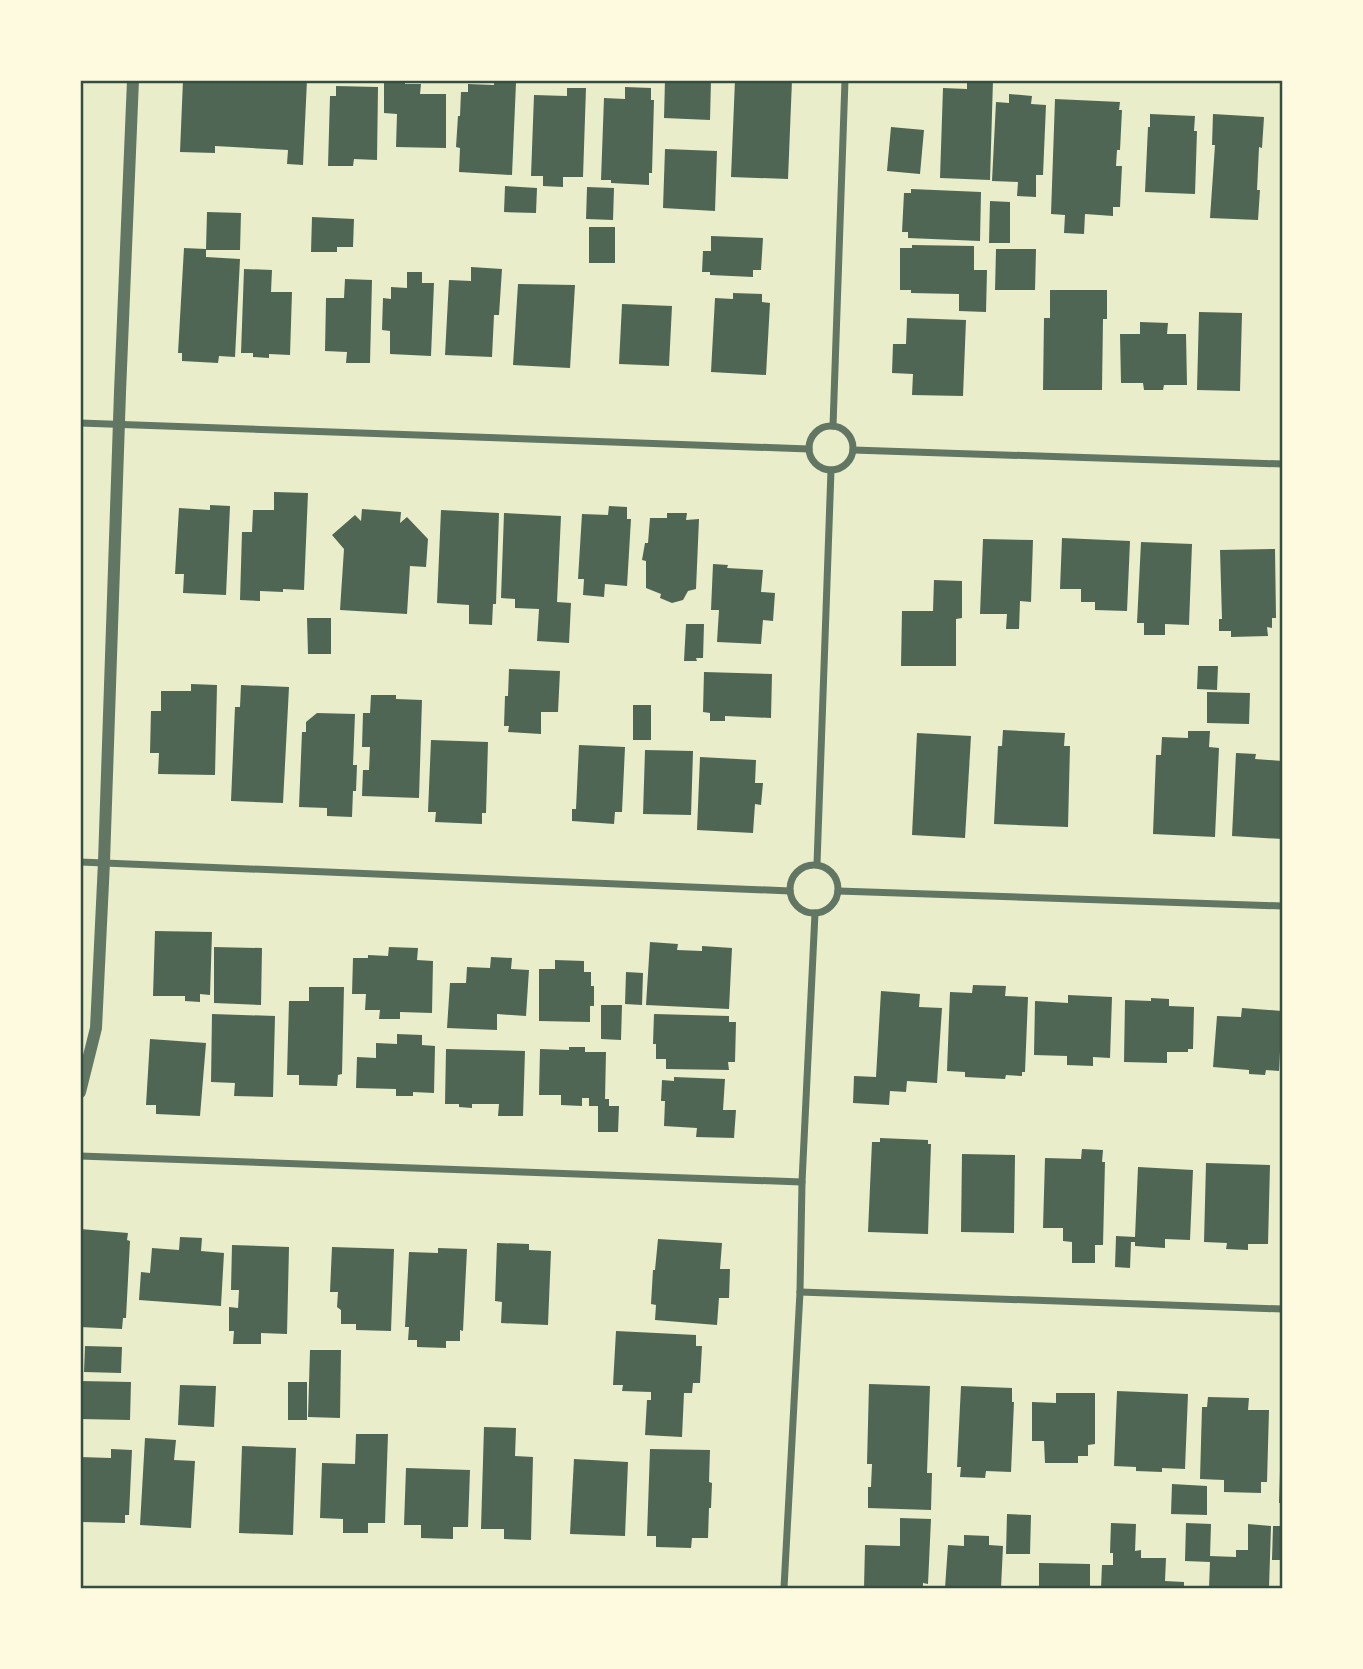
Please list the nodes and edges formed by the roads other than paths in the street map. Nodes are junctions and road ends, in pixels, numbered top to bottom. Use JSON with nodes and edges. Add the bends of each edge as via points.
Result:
{"nodes":[{"id":1,"x":133,"y":80,"type":"edge"},
{"id":2,"x":845,"y":80,"type":"edge"},
{"id":3,"x":80,"y":423,"type":"edge"},
{"id":4,"x":119,"y":424,"type":"junction"},
{"id":5,"x":833,"y":426,"type":"junction"},
{"id":6,"x":809,"y":449,"type":"junction"},
{"id":7,"x":853,"y":450,"type":"junction"},
{"id":8,"x":1283,"y":464,"type":"edge"},
{"id":9,"x":831,"y":470,"type":"junction"},
{"id":10,"x":80,"y":862,"type":"edge"},
{"id":11,"x":104,"y":862,"type":"junction"},
{"id":12,"x":817,"y":864,"type":"junction"},
{"id":13,"x":790,"y":891,"type":"junction"},
{"id":14,"x":838,"y":891,"type":"junction"},
{"id":15,"x":1283,"y":906,"type":"edge"},
{"id":16,"x":815,"y":913,"type":"junction"},
{"id":17,"x":80,"y":1092,"type":"edge"},
{"id":18,"x":80,"y":1156,"type":"edge"},
{"id":19,"x":802,"y":1182,"type":"junction"},
{"id":20,"x":800,"y":1292,"type":"junction"},
{"id":21,"x":1283,"y":1309,"type":"edge"},
{"id":22,"x":784,"y":1588,"type":"edge"}],
"edges":[{"from":1,"to":4,"type":"street"},
{"from":2,"to":5,"type":"street"},
{"from":3,"to":4,"type":"street"},
{"from":4,"to":6,"type":"street"},
{"from":4,"to":11,"type":"street"},
{"from":5,"to":6,"type":"street","via":[[819,429]]},
{"from":5,"to":7,"type":"street","via":[[848,433]]},
{"from":6,"to":9,"type":"street","via":[[815,463]]},
{"from":7,"to":8,"type":"street"},
{"from":7,"to":9,"type":"street","via":[[846,464]]},
{"from":9,"to":12,"type":"street"},
{"from":10,"to":11,"type":"street"},
{"from":11,"to":13,"type":"street"},
{"from":11,"to":17,"type":"street","via":[[96,1028]]},
{"from":12,"to":13,"type":"street","via":[[797,871]]},
{"from":12,"to":14,"type":"street","via":[[832,872]]},
{"from":13,"to":16,"type":"street","via":[[797,906]]},
{"from":14,"to":15,"type":"street"},
{"from":14,"to":16,"type":"street","via":[[834,904]]},
{"from":16,"to":19,"type":"street"},
{"from":18,"to":19,"type":"street"},
{"from":19,"to":20,"type":"street"},
{"from":20,"to":21,"type":"street"},
{"from":20,"to":22,"type":"street"}]}
